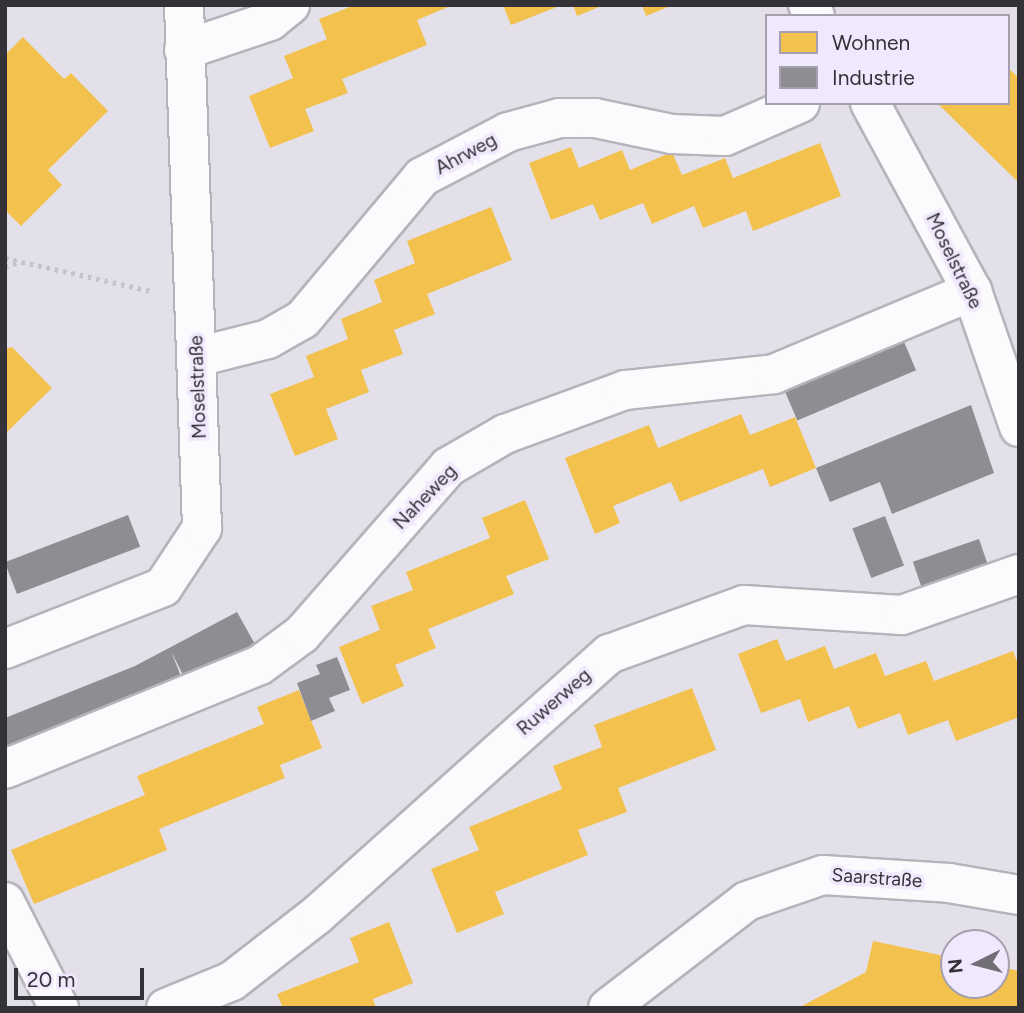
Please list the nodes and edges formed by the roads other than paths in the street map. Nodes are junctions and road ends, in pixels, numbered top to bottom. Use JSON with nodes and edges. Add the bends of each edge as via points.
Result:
{"nodes":[{"id":1,"x":184,"y":5,"type":"edge"},
{"id":2,"x":290,"y":5,"type":"edge"},
{"id":3,"x":184,"y":50,"type":"junction"},
{"id":4,"x":795,"y":105,"type":"edge"},
{"id":5,"x":871,"y":105,"type":"edge"},
{"id":6,"x":972,"y":291,"type":"junction"},
{"id":7,"x":197,"y":357,"type":"junction"},
{"id":8,"x":1019,"y":427,"type":"edge"},
{"id":9,"x":1019,"y":574,"type":"edge"},
{"id":10,"x":5,"y":649,"type":"edge"},
{"id":11,"x":5,"y":769,"type":"edge"},
{"id":12,"x":1019,"y":895,"type":"edge"},
{"id":13,"x":5,"y":902,"type":"edge"},
{"id":14,"x":60,"y":1008,"type":"edge"},
{"id":15,"x":166,"y":1008,"type":"edge"},
{"id":16,"x":608,"y":1008,"type":"edge"}],
"edges":[{"from":1,"to":3,"type":"street","name":"Moselstraße"},
{"from":2,"to":3,"type":"street","via":[[270,21]]},
{"from":3,"to":7,"type":"street","name":"Moselstraße"},
{"from":4,"to":7,"type":"street","name":"Ahrweg","via":[[725,135],[672,134],[595,118],[560,118],[508,132],[422,177],[303,320],[268,339]]},
{"from":5,"to":6,"type":"street","name":"Moselstraße"},
{"from":6,"to":8,"type":"street","name":"Moselstraße"},
{"from":6,"to":11,"type":"street","name":"Naheweg","via":[[774,374],[625,390],[505,434],[448,467],[302,634],[260,665]]},
{"from":7,"to":10,"type":"street","name":"Moselstraße","via":[[202,528],[163,587]]},
{"from":9,"to":15,"type":"street","name":"Ruwerweg","via":[[902,615],[744,605],[609,654],[317,915],[232,981]]},
{"from":12,"to":16,"type":"street","name":"Saarstraße","via":[[949,883],[823,875],[747,901]]},
{"from":13,"to":14,"type":"street"}]}
